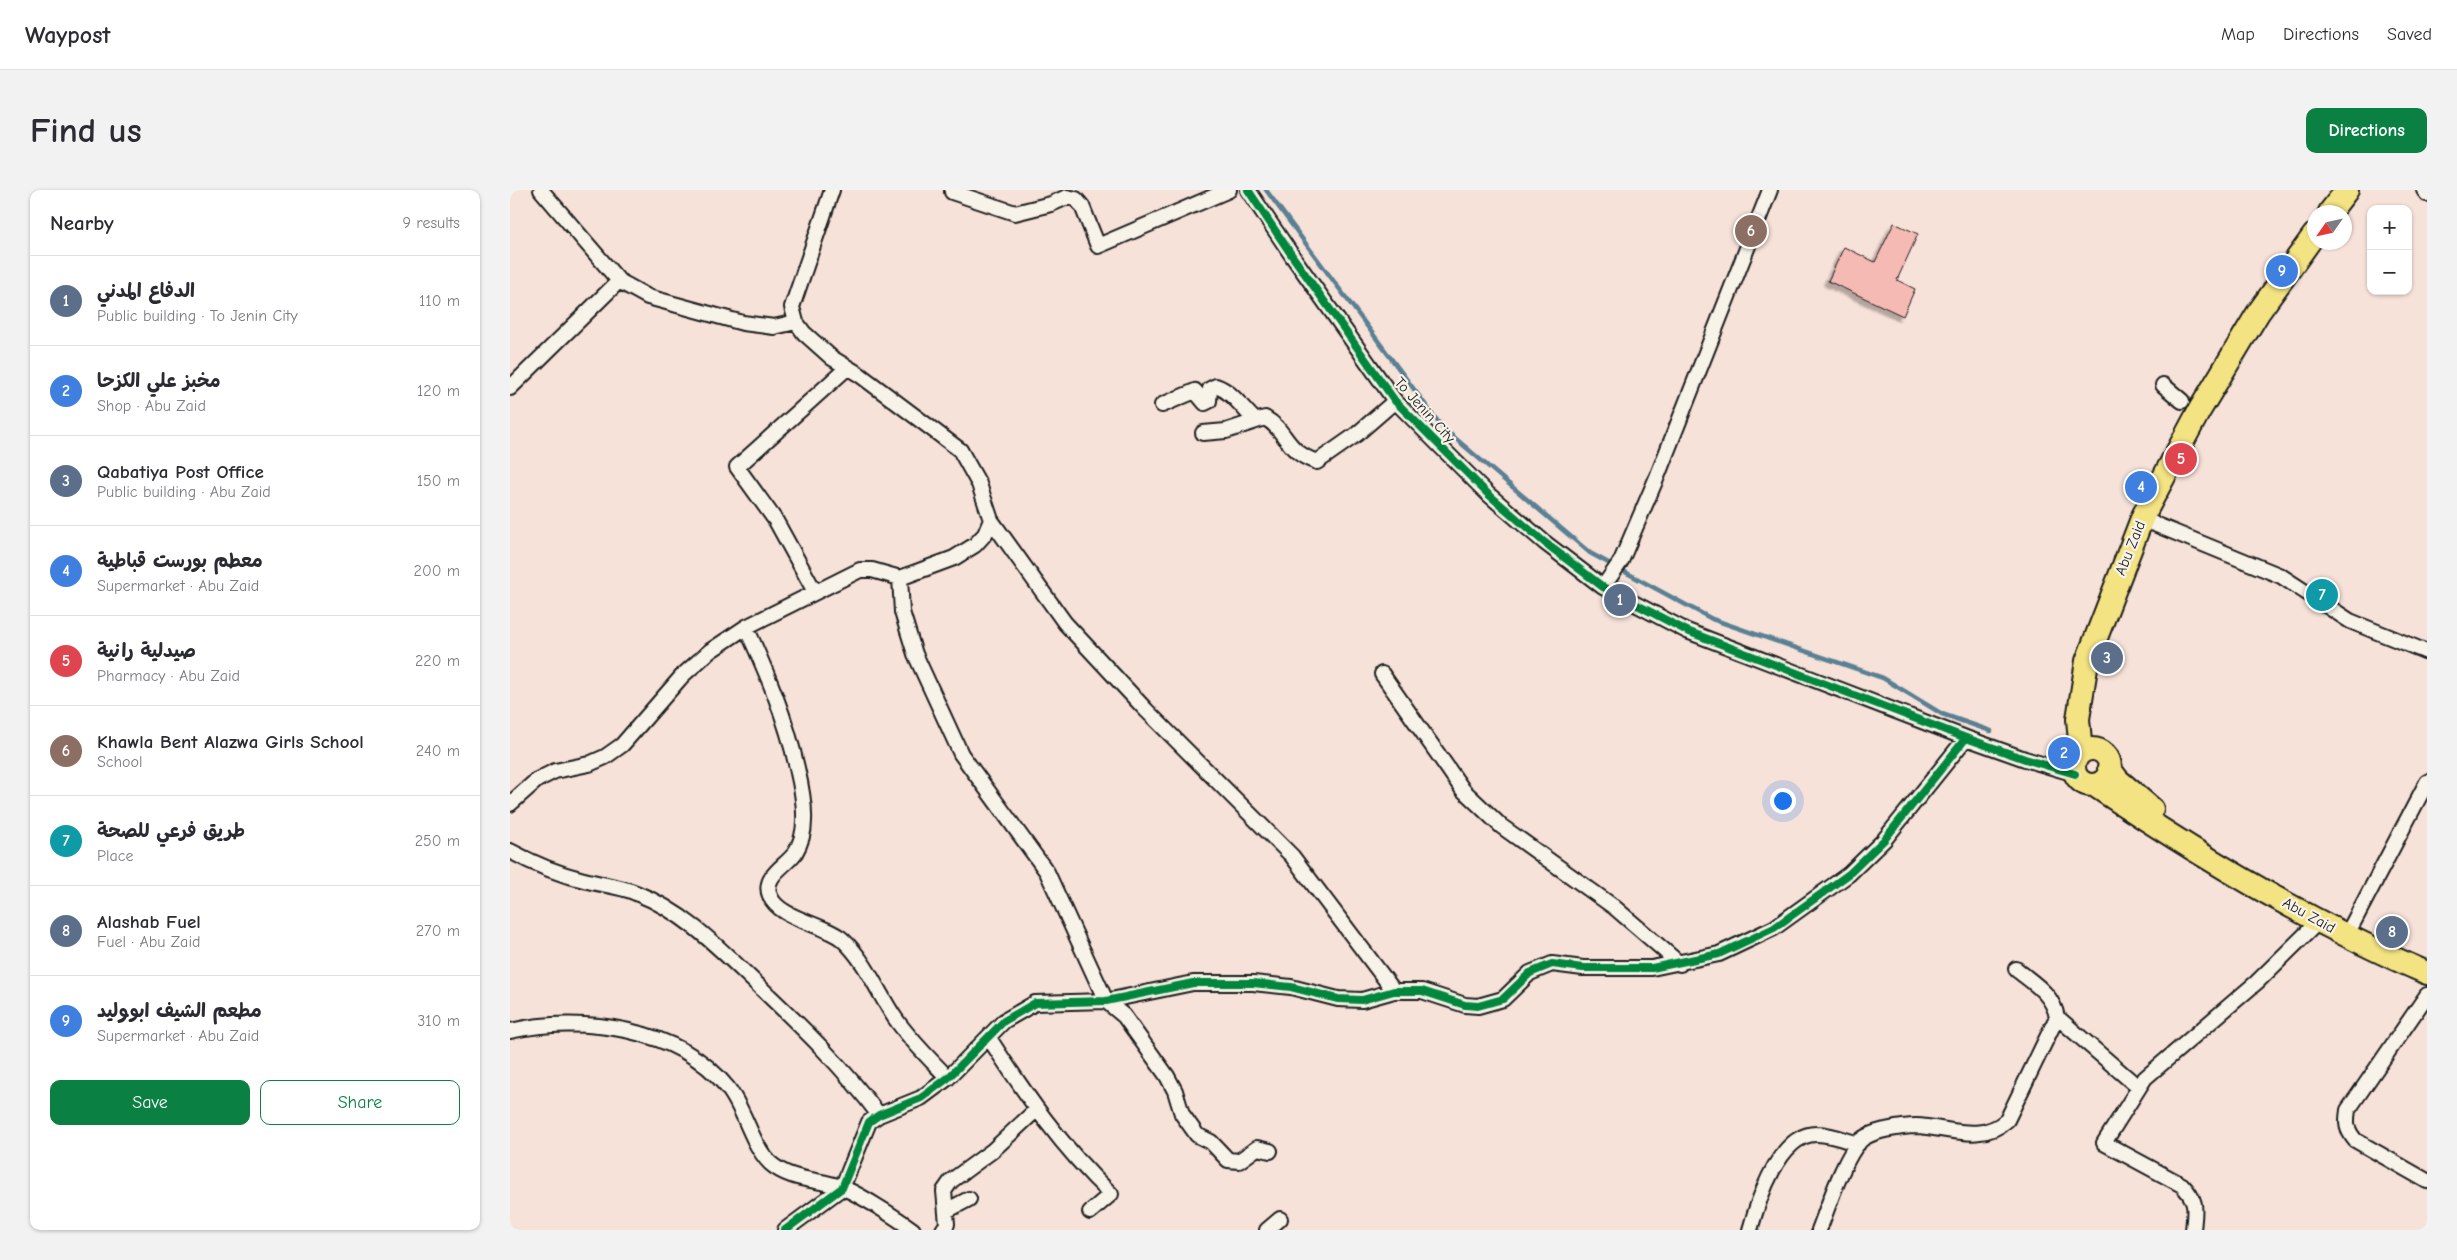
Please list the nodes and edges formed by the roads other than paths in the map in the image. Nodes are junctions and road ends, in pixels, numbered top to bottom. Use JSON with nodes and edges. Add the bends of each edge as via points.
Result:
{"nodes":[{"id":1,"x":541,"y":190,"type":"edge"},
{"id":2,"x":832,"y":190,"type":"edge"},
{"id":3,"x":1229,"y":190,"type":"edge"},
{"id":4,"x":1248,"y":190,"type":"edge"},
{"id":5,"x":1770,"y":190,"type":"edge"},
{"id":6,"x":2347,"y":190,"type":"edge"},
{"id":7,"x":2424,"y":190,"type":"edge"},
{"id":8,"x":952,"y":192,"type":"dead end"},
{"id":9,"x":2427,"y":194,"type":"edge"},
{"id":10,"x":2335,"y":205,"type":"edge"},
{"id":11,"x":2307,"y":245,"type":"edge"},
{"id":12,"x":619,"y":281,"type":"junction"},
{"id":13,"x":796,"y":322,"type":"junction"},
{"id":14,"x":848,"y":368,"type":"junction"},
{"id":15,"x":2163,"y":385,"type":"dead end"},
{"id":16,"x":510,"y":388,"type":"edge"},
{"id":17,"x":1395,"y":401,"type":"junction"},
{"id":18,"x":2182,"y":402,"type":"dead end"},
{"id":19,"x":1162,"y":405,"type":"dead end"},
{"id":20,"x":1255,"y":420,"type":"junction"},
{"id":21,"x":1203,"y":433,"type":"dead end"},
{"id":22,"x":2142,"y":519,"type":"junction"},
{"id":23,"x":991,"y":520,"type":"junction"},
{"id":24,"x":900,"y":578,"type":"junction"},
{"id":25,"x":1603,"y":588,"type":"junction"},
{"id":26,"x":815,"y":592,"type":"junction"},
{"id":27,"x":746,"y":627,"type":"junction"},
{"id":28,"x":2427,"y":652,"type":"edge"},
{"id":29,"x":1382,"y":674,"type":"dead end"},
{"id":30,"x":1966,"y":738,"type":"junction"},
{"id":31,"x":2109,"y":768,"type":"junction"},
{"id":32,"x":2083,"y":771,"type":"junction"},
{"id":33,"x":2427,"y":782,"type":"edge"},
{"id":34,"x":510,"y":804,"type":"edge"},
{"id":35,"x":510,"y":851,"type":"edge"},
{"id":36,"x":2319,"y":921,"type":"junction"},
{"id":37,"x":2352,"y":925,"type":"junction"},
{"id":38,"x":2427,"y":957,"type":"edge"},
{"id":39,"x":1680,"y":964,"type":"junction"},
{"id":40,"x":2016,"y":970,"type":"dead end"},
{"id":41,"x":2427,"y":973,"type":"edge"},
{"id":42,"x":1394,"y":990,"type":"junction"},
{"id":43,"x":2427,"y":995,"type":"edge"},
{"id":44,"x":1106,"y":1001,"type":"junction"},
{"id":45,"x":2057,"y":1017,"type":"junction"},
{"id":46,"x":510,"y":1031,"type":"edge"},
{"id":47,"x":989,"y":1038,"type":"junction"},
{"id":48,"x":948,"y":1078,"type":"junction"},
{"id":49,"x":2138,"y":1087,"type":"junction"},
{"id":50,"x":1036,"y":1110,"type":"junction"},
{"id":51,"x":878,"y":1115,"type":"junction"},
{"id":52,"x":1858,"y":1144,"type":"junction"},
{"id":53,"x":1270,"y":1151,"type":"dead end"},
{"id":54,"x":2427,"y":1181,"type":"edge"},
{"id":55,"x":842,"y":1188,"type":"junction"},
{"id":56,"x":969,"y":1199,"type":"dead end"},
{"id":57,"x":946,"y":1211,"type":"junction"},
{"id":58,"x":1090,"y":1212,"type":"dead end"},
{"id":59,"x":1280,"y":1219,"type":"dead end"},
{"id":60,"x":785,"y":1230,"type":"edge"},
{"id":61,"x":913,"y":1230,"type":"edge"},
{"id":62,"x":943,"y":1230,"type":"edge"},
{"id":63,"x":1268,"y":1230,"type":"edge"},
{"id":64,"x":1750,"y":1230,"type":"edge"},
{"id":65,"x":1819,"y":1230,"type":"edge"},
{"id":66,"x":2193,"y":1230,"type":"edge"}],
"edges":[{"from":1,"to":12,"type":"street"},
{"from":2,"to":13,"type":"street","via":[[794,296],[792,307]]},
{"from":3,"to":8,"type":"street","via":[[1098,246],[1076,199],[1067,197],[1015,213]]},
{"from":4,"to":17,"type":"street","name":"To Jenin City"},
{"from":5,"to":25,"type":"street","via":[[1657,477],[1621,561]]},
{"from":6,"to":10,"type":"main road"},
{"from":7,"to":9,"type":"street"},
{"from":11,"to":22,"type":"main road","name":"Abu Zaid","via":[[2258,313],[2199,411]]},
{"from":12,"to":13,"type":"street","via":[[648,297],[743,322],[774,326]]},
{"from":12,"to":16,"type":"street"},
{"from":13,"to":14,"type":"street","via":[[811,340]]},
{"from":14,"to":23,"type":"street","via":[[960,450],[980,484]]},
{"from":14,"to":26,"type":"street","via":[[737,467],[776,522]]},
{"from":15,"to":18,"type":"street"},
{"from":17,"to":20,"type":"street","via":[[1357,434],[1317,462],[1293,450],[1272,422],[1265,418]]},
{"from":17,"to":25,"type":"street","name":"To Jenin City","via":[[1488,494]]},
{"from":19,"to":20,"type":"street","via":[[1195,392],[1205,403],[1209,401],[1210,389],[1216,386],[1229,391]]},
{"from":20,"to":21,"type":"street","via":[[1226,431]]},
{"from":22,"to":28,"type":"street","via":[[2282,576],[2350,621]]},
{"from":22,"to":32,"type":"main road","name":"Abu Zaid","via":[[2087,661],[2078,719]]},
{"from":23,"to":24,"type":"street","via":[[976,545],[954,558]]},
{"from":23,"to":42,"type":"street","via":[[1065,623],[1152,716],[1292,856]]},
{"from":24,"to":26,"type":"street","via":[[860,570]]},
{"from":24,"to":44,"type":"street","via":[[902,612],[915,654],[961,754],[1046,872]]},
{"from":25,"to":30,"type":"street","name":"To Jenin City","via":[[1687,631]]},
{"from":26,"to":27,"type":"street"},
{"from":27,"to":34,"type":"street","via":[[710,651],[683,675],[622,745],[589,764],[555,771],[537,780]]},
{"from":27,"to":48,"type":"street","via":[[789,733],[802,790],[802,838],[794,854],[773,875],[768,888],[770,897],[778,907],[841,938],[858,955],[897,1021]]},
{"from":29,"to":39,"type":"street","via":[[1463,790],[1501,826],[1614,907]]},
{"from":30,"to":32,"type":"street","name":"To Jenin City","via":[[2025,759]]},
{"from":30,"to":39,"type":"street","via":[[1884,840],[1849,874],[1774,928],[1719,954]]},
{"from":31,"to":32,"type":"main road","via":[[2104,780]]},
{"from":31,"to":32,"type":"main road","name":"Abu Zaid","via":[[2107,758],[2093,750]]},
{"from":31,"to":37,"type":"main road","name":"Abu Zaid","via":[[2143,802],[2175,825],[2313,906]]},
{"from":32,"to":36,"type":"main road","name":"Abu Zaid","via":[[2200,853]]},
{"from":33,"to":37,"type":"street"},
{"from":35,"to":51,"type":"street","via":[[545,868],[635,892],[695,928],[818,1042],[855,1082]]},
{"from":36,"to":41,"type":"main road","name":"Abu Zaid"},
{"from":36,"to":49,"type":"street","via":[[2257,982]]},
{"from":37,"to":38,"type":"main road","name":"Abu Zaid"},
{"from":39,"to":42,"type":"street","via":[[1652,968],[1583,968],[1552,964],[1530,973],[1503,999],[1478,1006],[1422,991]]},
{"from":40,"to":45,"type":"street","via":[[2047,993]]},
{"from":42,"to":44,"type":"street","via":[[1362,1000],[1338,999],[1291,987],[1253,983],[1193,983]]},
{"from":43,"to":54,"type":"street","via":[[2348,1110],[2346,1121],[2347,1130],[2355,1140]]},
{"from":44,"to":47,"type":"street","via":[[1035,1003],[1004,1021]]},
{"from":44,"to":53,"type":"street","via":[[1124,1016],[1167,1076],[1182,1114],[1197,1135],[1211,1142],[1228,1160],[1239,1161],[1257,1148]]},
{"from":45,"to":49,"type":"street"},
{"from":45,"to":52,"type":"street","via":[[2007,1120],[2000,1126],[1988,1132],[1968,1133],[1915,1126],[1892,1128],[1872,1133]]},
{"from":46,"to":55,"type":"street","via":[[559,1025],[596,1026],[653,1038],[678,1049],[707,1066],[728,1088],[761,1152],[771,1163],[801,1178]]},
{"from":47,"to":48,"type":"street"},
{"from":47,"to":50,"type":"street"},
{"from":48,"to":51,"type":"street","via":[[921,1098]]},
{"from":49,"to":66,"type":"street","via":[[2104,1143],[2182,1185],[2196,1206]]},
{"from":50,"to":57,"type":"street","via":[[992,1151],[951,1180],[944,1191]]},
{"from":50,"to":58,"type":"street","via":[[1088,1173],[1111,1194]]},
{"from":51,"to":55,"type":"street","via":[[869,1122]]},
{"from":52,"to":64,"type":"street","via":[[1817,1134],[1797,1140],[1785,1151],[1770,1175]]},
{"from":52,"to":65,"type":"street"},
{"from":55,"to":60,"type":"street"},
{"from":55,"to":61,"type":"street"},
{"from":56,"to":57,"type":"street"},
{"from":57,"to":62,"type":"street","via":[[947,1224]]},
{"from":59,"to":63,"type":"street"}]}
